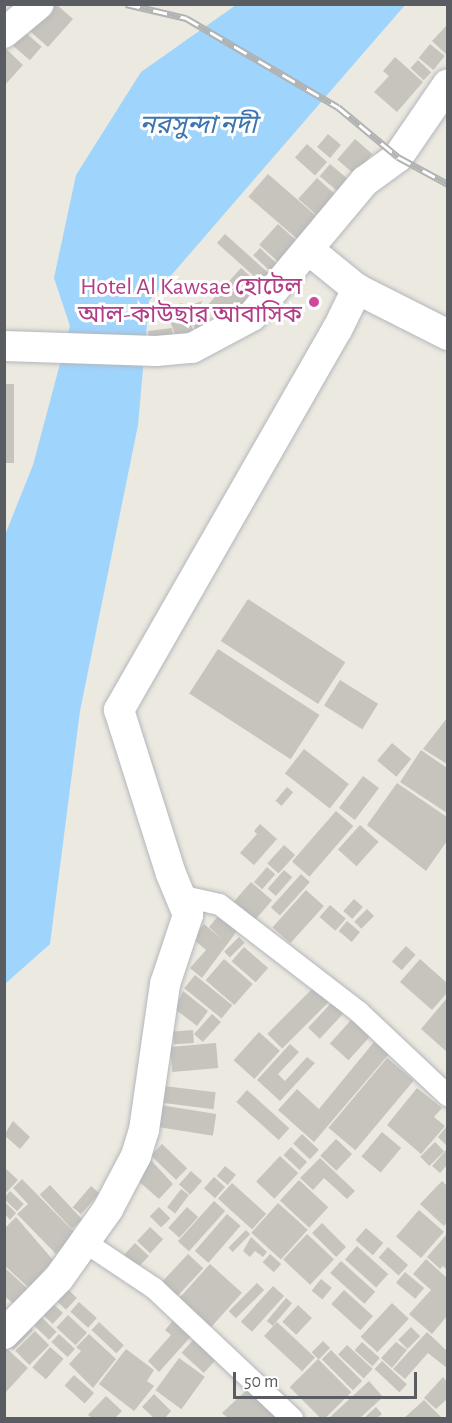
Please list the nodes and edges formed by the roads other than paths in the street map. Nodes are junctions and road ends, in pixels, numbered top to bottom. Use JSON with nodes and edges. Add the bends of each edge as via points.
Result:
{"nodes":[{"id":1,"x":39,"y":4,"type":"edge"},
{"id":2,"x":4,"y":33,"type":"edge"},
{"id":3,"x":447,"y":84,"type":"edge"},
{"id":4,"x":309,"y":250,"type":"junction"},
{"id":5,"x":357,"y":289,"type":"junction"},
{"id":6,"x":447,"y":335,"type":"edge"},
{"id":7,"x":19,"y":346,"type":"edge"},
{"id":8,"x":179,"y":895,"type":"junction"},
{"id":9,"x":447,"y":1096,"type":"edge"},
{"id":10,"x":85,"y":1242,"type":"junction"},
{"id":11,"x":4,"y":1334,"type":"edge"},
{"id":12,"x":292,"y":1419,"type":"edge"}],
"edges":[{"from":1,"to":2,"type":"street"},
{"from":3,"to":4,"type":"street","via":[[398,158],[365,181]]},
{"from":4,"to":5,"type":"street"},
{"from":4,"to":7,"type":"street","via":[[252,316],[192,348],[156,351]]},
{"from":5,"to":6,"type":"street"},
{"from":5,"to":8,"type":"street","via":[[119,711]]},
{"from":8,"to":9,"type":"street","via":[[219,904],[359,1012]]},
{"from":8,"to":10,"type":"street","via":[[188,915],[165,984],[144,1130],[136,1156]]},
{"from":10,"to":11,"type":"street","via":[[59,1278]]},
{"from":10,"to":12,"type":"street","via":[[154,1288]]}]}
